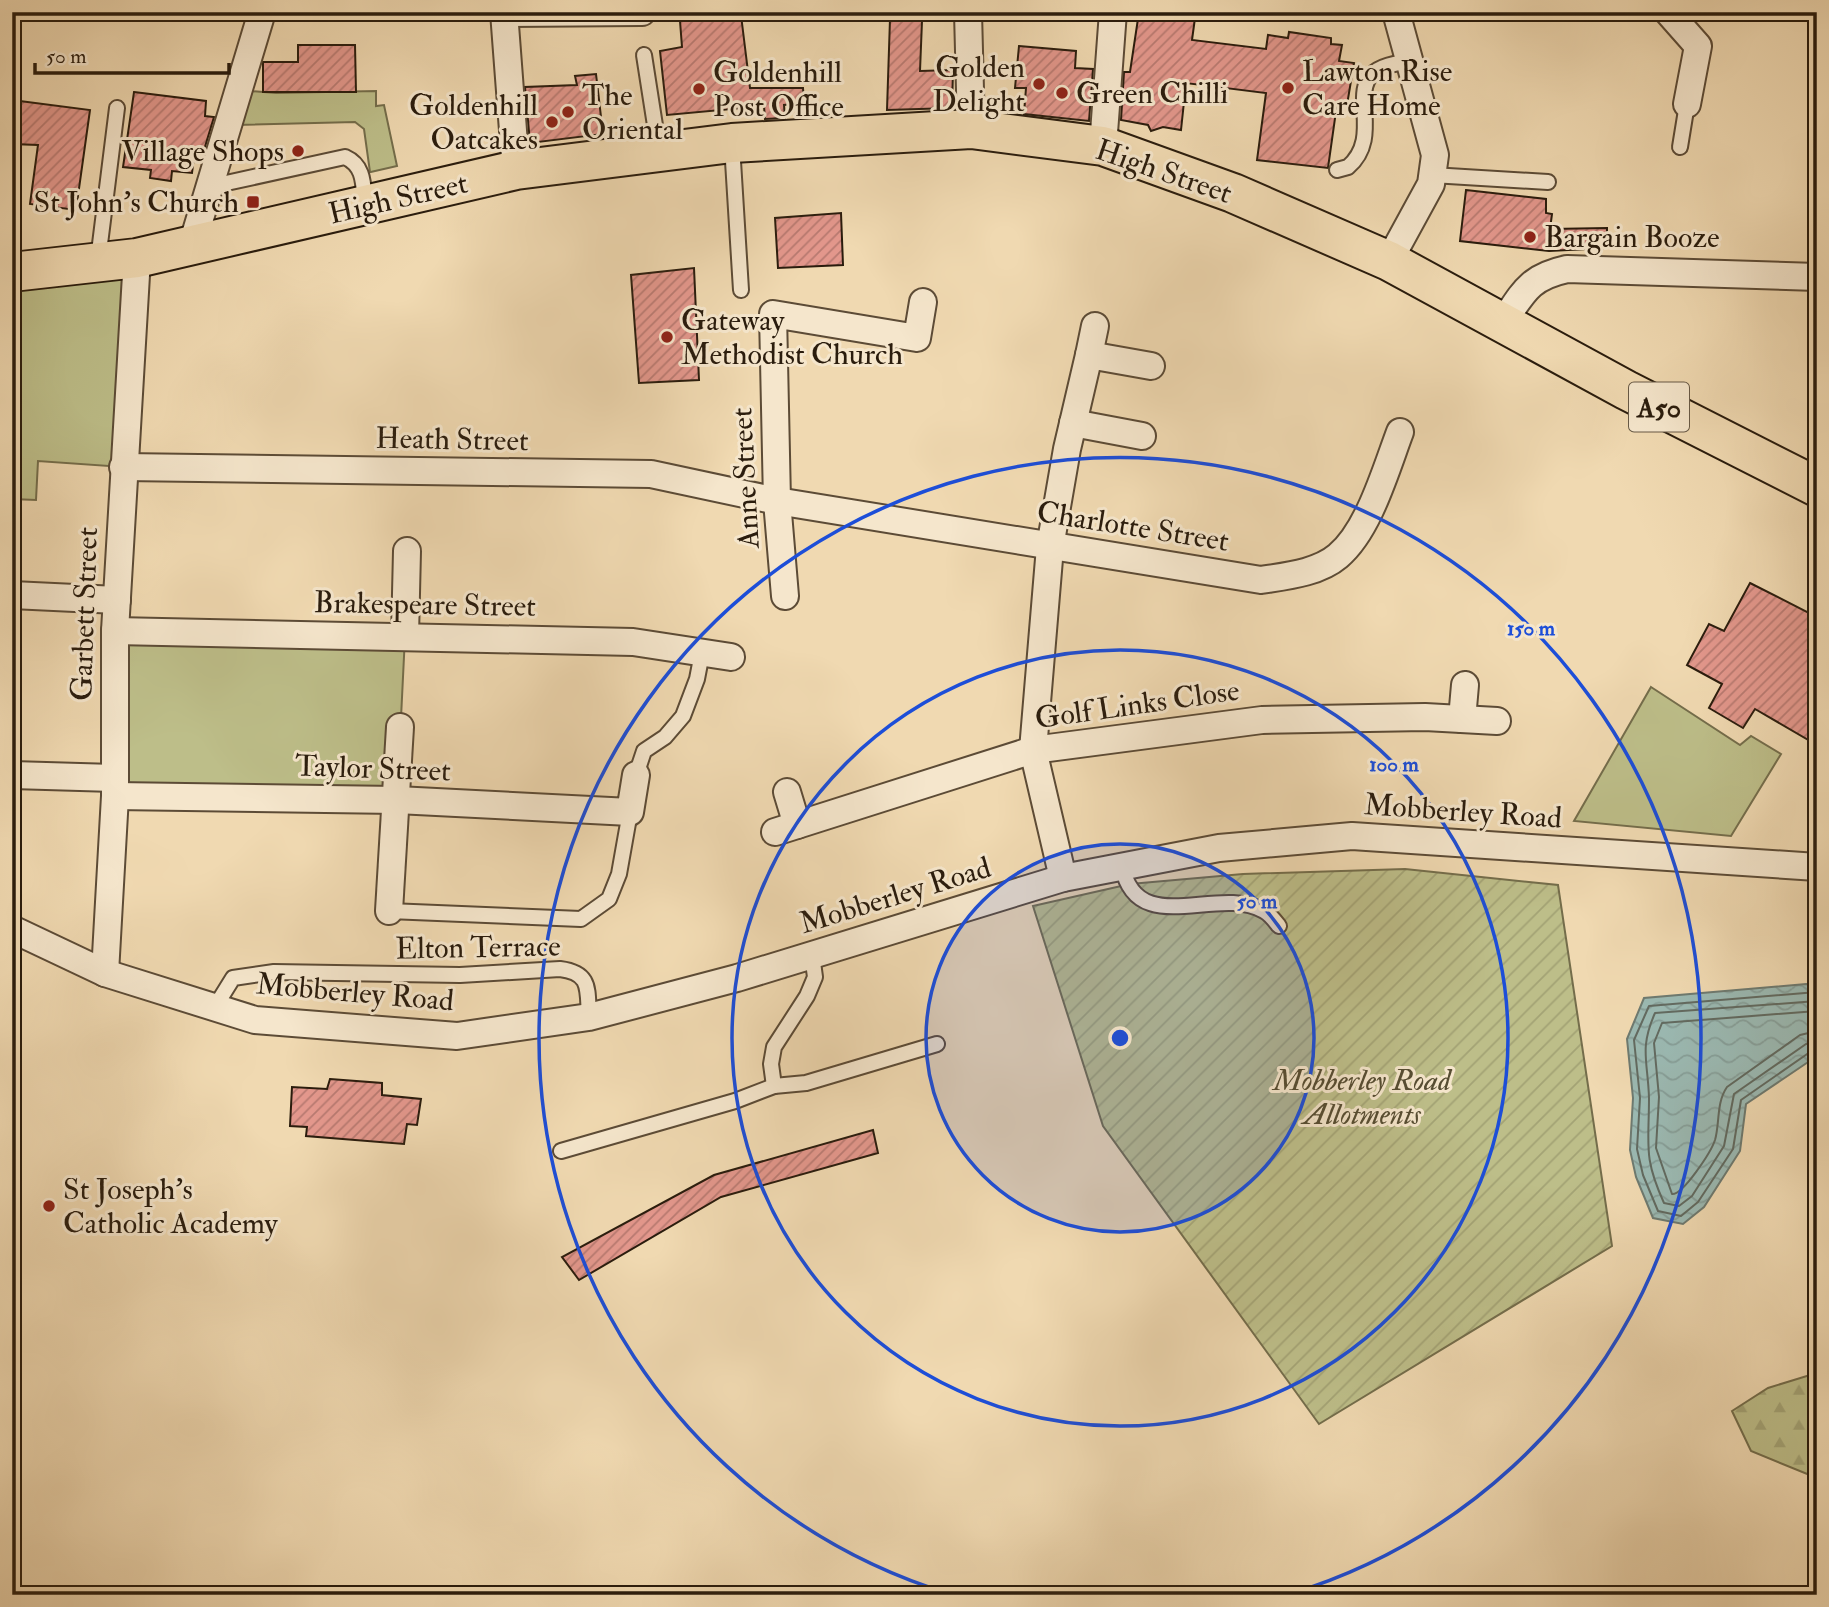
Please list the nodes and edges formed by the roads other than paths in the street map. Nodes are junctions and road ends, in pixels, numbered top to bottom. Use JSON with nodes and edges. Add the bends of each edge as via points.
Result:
{"nodes":[{"id":1,"x":262,"y":12,"type":"edge"},
{"id":2,"x":642,"y":12,"type":"edge"},
{"id":3,"x":968,"y":12,"type":"edge"},
{"id":4,"x":1113,"y":12,"type":"edge"},
{"id":5,"x":1396,"y":12,"type":"edge"},
{"id":6,"x":1668,"y":12,"type":"edge"},
{"id":7,"x":504,"y":13,"type":"edge"},
{"id":8,"x":644,"y":55,"type":"dead end"},
{"id":9,"x":1410,"y":62,"type":"junction"},
{"id":10,"x":1687,"y":104,"type":"joint"},
{"id":11,"x":117,"y":108,"type":"dead end"},
{"id":12,"x":971,"y":129,"type":"junction"},
{"id":13,"x":732,"y":144,"type":"junction"},
{"id":14,"x":1103,"y":146,"type":"junction"},
{"id":15,"x":1680,"y":147,"type":"dead end"},
{"id":16,"x":659,"y":153,"type":"junction"},
{"id":17,"x":516,"y":170,"type":"junction"},
{"id":18,"x":1337,"y":170,"type":"dead end"},
{"id":19,"x":1432,"y":175,"type":"junction"},
{"id":20,"x":1548,"y":182,"type":"dead end"},
{"id":21,"x":208,"y":187,"type":"junction"},
{"id":22,"x":366,"y":205,"type":"junction"},
{"id":23,"x":192,"y":245,"type":"junction"},
{"id":24,"x":137,"y":258,"type":"junction"},
{"id":25,"x":1389,"y":261,"type":"junction"},
{"id":26,"x":97,"y":262,"type":"junction"},
{"id":27,"x":12,"y":272,"type":"edge"},
{"id":28,"x":1817,"y":276,"type":"edge"},
{"id":29,"x":741,"y":290,"type":"dead end"},
{"id":30,"x":922,"y":302,"type":"dead end"},
{"id":31,"x":1504,"y":321,"type":"junction"},
{"id":32,"x":1095,"y":326,"type":"dead end"},
{"id":33,"x":1090,"y":355,"type":"junction"},
{"id":34,"x":1151,"y":366,"type":"dead end"},
{"id":35,"x":1073,"y":423,"type":"junction"},
{"id":36,"x":1401,"y":432,"type":"dead end"},
{"id":37,"x":1142,"y":436,"type":"dead end"},
{"id":38,"x":123,"y":467,"type":"junction"},
{"id":39,"x":1817,"y":487,"type":"edge"},
{"id":40,"x":777,"y":501,"type":"junction"},
{"id":41,"x":1050,"y":547,"type":"junction"},
{"id":42,"x":407,"y":551,"type":"dead end"},
{"id":43,"x":12,"y":595,"type":"edge"},
{"id":44,"x":785,"y":596,"type":"dead end"},
{"id":45,"x":117,"y":600,"type":"junction"},
{"id":46,"x":115,"y":631,"type":"junction"},
{"id":47,"x":405,"y":636,"type":"junction"},
{"id":48,"x":702,"y":653,"type":"junction"},
{"id":49,"x":731,"y":657,"type":"dead end"},
{"id":50,"x":1465,"y":685,"type":"dead end"},
{"id":51,"x":1462,"y":719,"type":"junction"},
{"id":52,"x":1497,"y":720,"type":"dead end"},
{"id":53,"x":400,"y":727,"type":"dead end"},
{"id":54,"x":1033,"y":751,"type":"junction"},
{"id":55,"x":12,"y":775,"type":"edge"},
{"id":56,"x":636,"y":775,"type":"joint"},
{"id":57,"x":114,"y":787,"type":"junction"},
{"id":58,"x":787,"y":792,"type":"dead end"},
{"id":59,"x":397,"y":800,"type":"junction"},
{"id":60,"x":630,"y":812,"type":"junction"},
{"id":61,"x":1122,"y":866,"type":"junction"},
{"id":62,"x":1817,"y":867,"type":"edge"},
{"id":63,"x":1063,"y":878,"type":"junction"},
{"id":64,"x":388,"y":911,"type":"joint"},
{"id":65,"x":1279,"y":926,"type":"dead end"},
{"id":66,"x":12,"y":929,"type":"edge"},
{"id":67,"x":812,"y":955,"type":"junction"},
{"id":68,"x":104,"y":973,"type":"junction"},
{"id":69,"x":215,"y":1007,"type":"junction"},
{"id":70,"x":589,"y":1017,"type":"junction"},
{"id":71,"x":937,"y":1044,"type":"dead end"},
{"id":72,"x":775,"y":1086,"type":"junction"},
{"id":73,"x":561,"y":1151,"type":"dead end"}],
"edges":[{"from":1,"to":21,"type":"street"},
{"from":2,"to":7,"type":"street"},
{"from":3,"to":12,"type":"street"},
{"from":4,"to":14,"type":"street"},
{"from":5,"to":9,"type":"street"},
{"from":6,"to":10,"type":"street","via":[[1707,45]]},
{"from":7,"to":17,"type":"street"},
{"from":8,"to":16,"type":"lane"},
{"from":9,"to":18,"type":"lane","via":[[1387,64],[1370,74],[1365,84],[1361,151],[1348,167]]},
{"from":9,"to":19,"type":"street","via":[[1435,155]]},
{"from":10,"to":15,"type":"lane"},
{"from":11,"to":26,"type":"lane"},
{"from":12,"to":13,"type":"main road","name":"High Street","number":"A50"},
{"from":12,"to":14,"type":"main road","name":"High Street","number":"A50"},
{"from":13,"to":16,"type":"main road","name":"High Street","number":"A50"},
{"from":13,"to":29,"type":"lane"},
{"from":14,"to":25,"type":"main road","name":"High Street","number":"A50","via":[[1233,193]]},
{"from":16,"to":17,"type":"main road","name":"High Street","number":"A50"},
{"from":17,"to":22,"type":"main road","name":"High Street","number":"A50"},
{"from":19,"to":20,"type":"lane"},
{"from":19,"to":25,"type":"street"},
{"from":21,"to":22,"type":"lane","via":[[345,157],[354,161],[362,174]]},
{"from":21,"to":23,"type":"street"},
{"from":22,"to":23,"type":"main road","name":"High Street","number":"A50"},
{"from":23,"to":24,"type":"main road","name":"High Street","number":"A50"},
{"from":24,"to":26,"type":"main road","name":"High Street","number":"A50"},
{"from":24,"to":38,"type":"street","name":"Garbett Street"},
{"from":25,"to":31,"type":"main road","name":"High Street","number":"A50"},
{"from":26,"to":27,"type":"main road","name":"High Street","number":"A50"},
{"from":28,"to":31,"type":"street","via":[[1567,269],[1545,274],[1526,288]]},
{"from":30,"to":40,"type":"street","name":"Anne Street","via":[[918,338],[773,314],[768,426]]},
{"from":31,"to":39,"type":"main road","number":"A50","via":[[1626,390]]},
{"from":32,"to":33,"type":"street"},
{"from":33,"to":34,"type":"street"},
{"from":33,"to":35,"type":"street"},
{"from":35,"to":37,"type":"street"},
{"from":35,"to":41,"type":"street"},
{"from":36,"to":41,"type":"street","name":"Charlotte Street","via":[[1362,526],[1338,556],[1301,573],[1262,580]]},
{"from":38,"to":40,"type":"street","name":"Heath Street","via":[[651,474]]},
{"from":38,"to":45,"type":"street","name":"Garbett Street"},
{"from":40,"to":41,"type":"street","name":"Charlotte Street"},
{"from":40,"to":44,"type":"street","name":"Anne Street"},
{"from":41,"to":54,"type":"street"},
{"from":42,"to":47,"type":"street"},
{"from":43,"to":45,"type":"street"},
{"from":45,"to":46,"type":"street","name":"Garbett Street"},
{"from":46,"to":47,"type":"street","name":"Brakespeare Street"},
{"from":46,"to":57,"type":"street","name":"Garbett Street"},
{"from":47,"to":48,"type":"street","name":"Brakespeare Street","via":[[632,642]]},
{"from":48,"to":49,"type":"street","name":"Brakespeare Street"},
{"from":48,"to":56,"type":"lane","via":[[683,716],[665,737],[644,751]]},
{"from":50,"to":51,"type":"street"},
{"from":51,"to":52,"type":"street","name":"Golf Links Close"},
{"from":51,"to":54,"type":"street","name":"Golf Links Close","via":[[1262,720]]},
{"from":53,"to":59,"type":"street"},
{"from":54,"to":58,"type":"street","name":"Golf Links Close","via":[[786,829]]},
{"from":54,"to":63,"type":"street"},
{"from":55,"to":57,"type":"street","name":"Taylor Street"},
{"from":56,"to":60,"type":"street"},
{"from":57,"to":59,"type":"street","name":"Taylor Street"},
{"from":57,"to":68,"type":"street","name":"Garbett Street"},
{"from":59,"to":60,"type":"street","name":"Taylor Street"},
{"from":59,"to":64,"type":"street"},
{"from":60,"to":64,"type":"lane","via":[[619,874],[609,900],[581,919]]},
{"from":61,"to":62,"type":"street","name":"Mobberley Road","via":[[1219,848],[1352,836]]},
{"from":61,"to":63,"type":"street","name":"Mobberley Road"},
{"from":61,"to":65,"type":"lane","via":[[1126,885],[1146,903],[1168,907],[1234,903],[1265,911]]},
{"from":63,"to":67,"type":"street","name":"Mobberley Road"},
{"from":66,"to":68,"type":"street","name":"Mobberley Road"},
{"from":67,"to":70,"type":"street","name":"Mobberley Road"},
{"from":67,"to":72,"type":"lane","via":[[815,977],[774,1047]]},
{"from":68,"to":69,"type":"street","name":"Mobberley Road"},
{"from":69,"to":70,"type":"street","name":"Mobberley Road","via":[[255,1020],[457,1037]]},
{"from":69,"to":70,"type":"lane","name":"Elton Terrace","via":[[233,978],[274,972],[373,976],[560,969],[576,971],[586,982]]},
{"from":71,"to":72,"type":"lane","via":[[806,1083]]},
{"from":72,"to":73,"type":"lane"}]}
